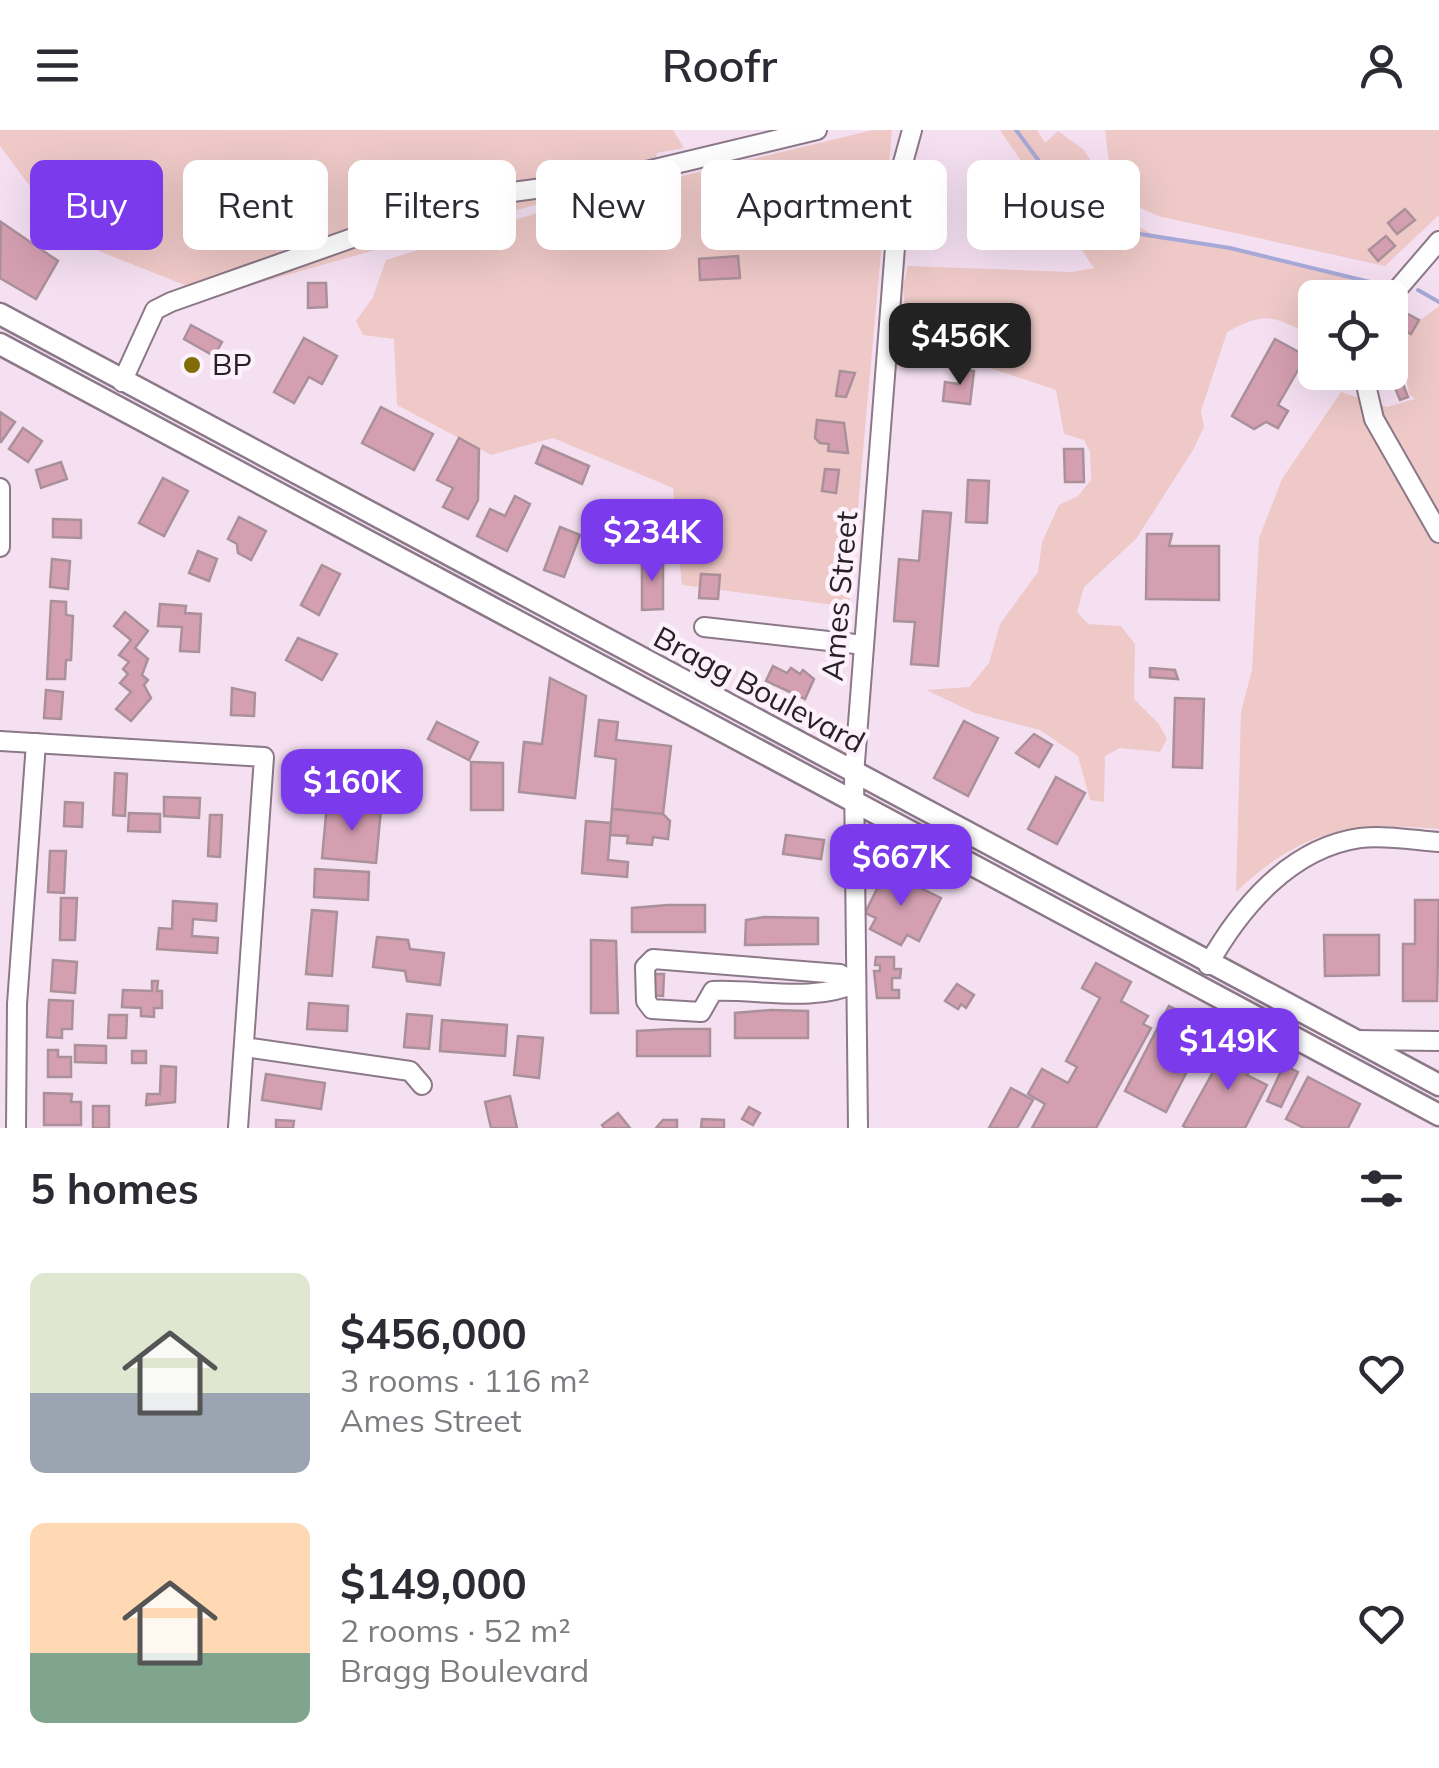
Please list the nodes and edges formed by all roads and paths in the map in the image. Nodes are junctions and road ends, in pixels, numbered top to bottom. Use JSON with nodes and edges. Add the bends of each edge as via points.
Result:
{"nodes":[{"id":1,"x":817,"y":130,"type":"edge"},
{"id":2,"x":912,"y":130,"type":"edge"},
{"id":3,"x":1439,"y":240,"type":"edge"},
{"id":4,"x":1405,"y":280,"type":"edge"},
{"id":5,"x":0,"y":314,"type":"edge"},
{"id":6,"x":0,"y":344,"type":"edge"},
{"id":7,"x":122,"y":382,"type":"junction"},
{"id":8,"x":1367,"y":390,"type":"edge"},
{"id":9,"x":103,"y":399,"type":"junction"},
{"id":10,"x":254,"y":453,"type":"junction"},
{"id":11,"x":0,"y":488,"type":"edge"},
{"id":12,"x":1439,"y":533,"type":"edge"},
{"id":13,"x":0,"y":547,"type":"edge"},
{"id":14,"x":704,"y":626,"type":"dead end"},
{"id":15,"x":864,"y":646,"type":"junction"},
{"id":16,"x":0,"y":741,"type":"edge"},
{"id":17,"x":36,"y":743,"type":"junction"},
{"id":18,"x":854,"y":775,"type":"junction"},
{"id":19,"x":854,"y":801,"type":"junction"},
{"id":20,"x":1439,"y":842,"type":"edge"},
{"id":21,"x":1208,"y":965,"type":"junction"},
{"id":22,"x":856,"y":983,"type":"junction"},
{"id":23,"x":8,"y":1010,"type":"edge"},
{"id":24,"x":1348,"y":1040,"type":"junction"},
{"id":25,"x":1439,"y":1042,"type":"edge"},
{"id":26,"x":244,"y":1047,"type":"junction"},
{"id":27,"x":422,"y":1084,"type":"dead end"},
{"id":28,"x":1439,"y":1086,"type":"edge"},
{"id":29,"x":1439,"y":1115,"type":"edge"},
{"id":30,"x":16,"y":1128,"type":"edge"},
{"id":31,"x":238,"y":1128,"type":"edge"},
{"id":32,"x":858,"y":1128,"type":"edge"}],
"edges":[{"from":1,"to":7,"type":"street","via":[[617,178],[429,211],[171,302],[155,310]]},
{"from":2,"to":15,"type":"street","name":"Ames Street","via":[[901,170]]},
{"from":3,"to":4,"type":"street"},
{"from":5,"to":7,"type":"main road","name":"Bragg Boulevard"},
{"from":6,"to":9,"type":"main road","name":"Bragg Boulevard"},
{"from":7,"to":10,"type":"main road","name":"Bragg Boulevard"},
{"from":8,"to":12,"type":"street","via":[[1374,419]]},
{"from":9,"to":10,"type":"main road","via":[[132,400],[235,454]]},
{"from":9,"to":19,"type":"main road","name":"Bragg Boulevard"},
{"from":10,"to":18,"type":"main road","name":"Bragg Boulevard"},
{"from":11,"to":13,"type":"street"},
{"from":14,"to":15,"type":"street"},
{"from":15,"to":18,"type":"street","name":"Ames Street"},
{"from":16,"to":17,"type":"street"},
{"from":17,"to":23,"type":"street"},
{"from":17,"to":26,"type":"street","via":[[264,757]]},
{"from":18,"to":19,"type":"street","name":"Ames Street"},
{"from":18,"to":21,"type":"main road","name":"Bragg Boulevard"},
{"from":19,"to":22,"type":"street","name":"Ames Street"},
{"from":19,"to":29,"type":"main road","name":"Bragg Boulevard"},
{"from":20,"to":21,"type":"street","via":[[1360,838],[1324,851],[1260,890]]},
{"from":21,"to":24,"type":"main road","name":"Bragg Boulevard"},
{"from":22,"to":22,"type":"street","via":[[840,974],[653,959],[645,967],[652,1008],[701,1012],[713,992],[813,992]]},
{"from":22,"to":32,"type":"street","name":"Ames Street"},
{"from":23,"to":30,"type":"street"},
{"from":24,"to":25,"type":"street"},
{"from":24,"to":28,"type":"main road","name":"Bragg Boulevard"},
{"from":26,"to":27,"type":"street","via":[[410,1071]]},
{"from":26,"to":31,"type":"street"}]}
